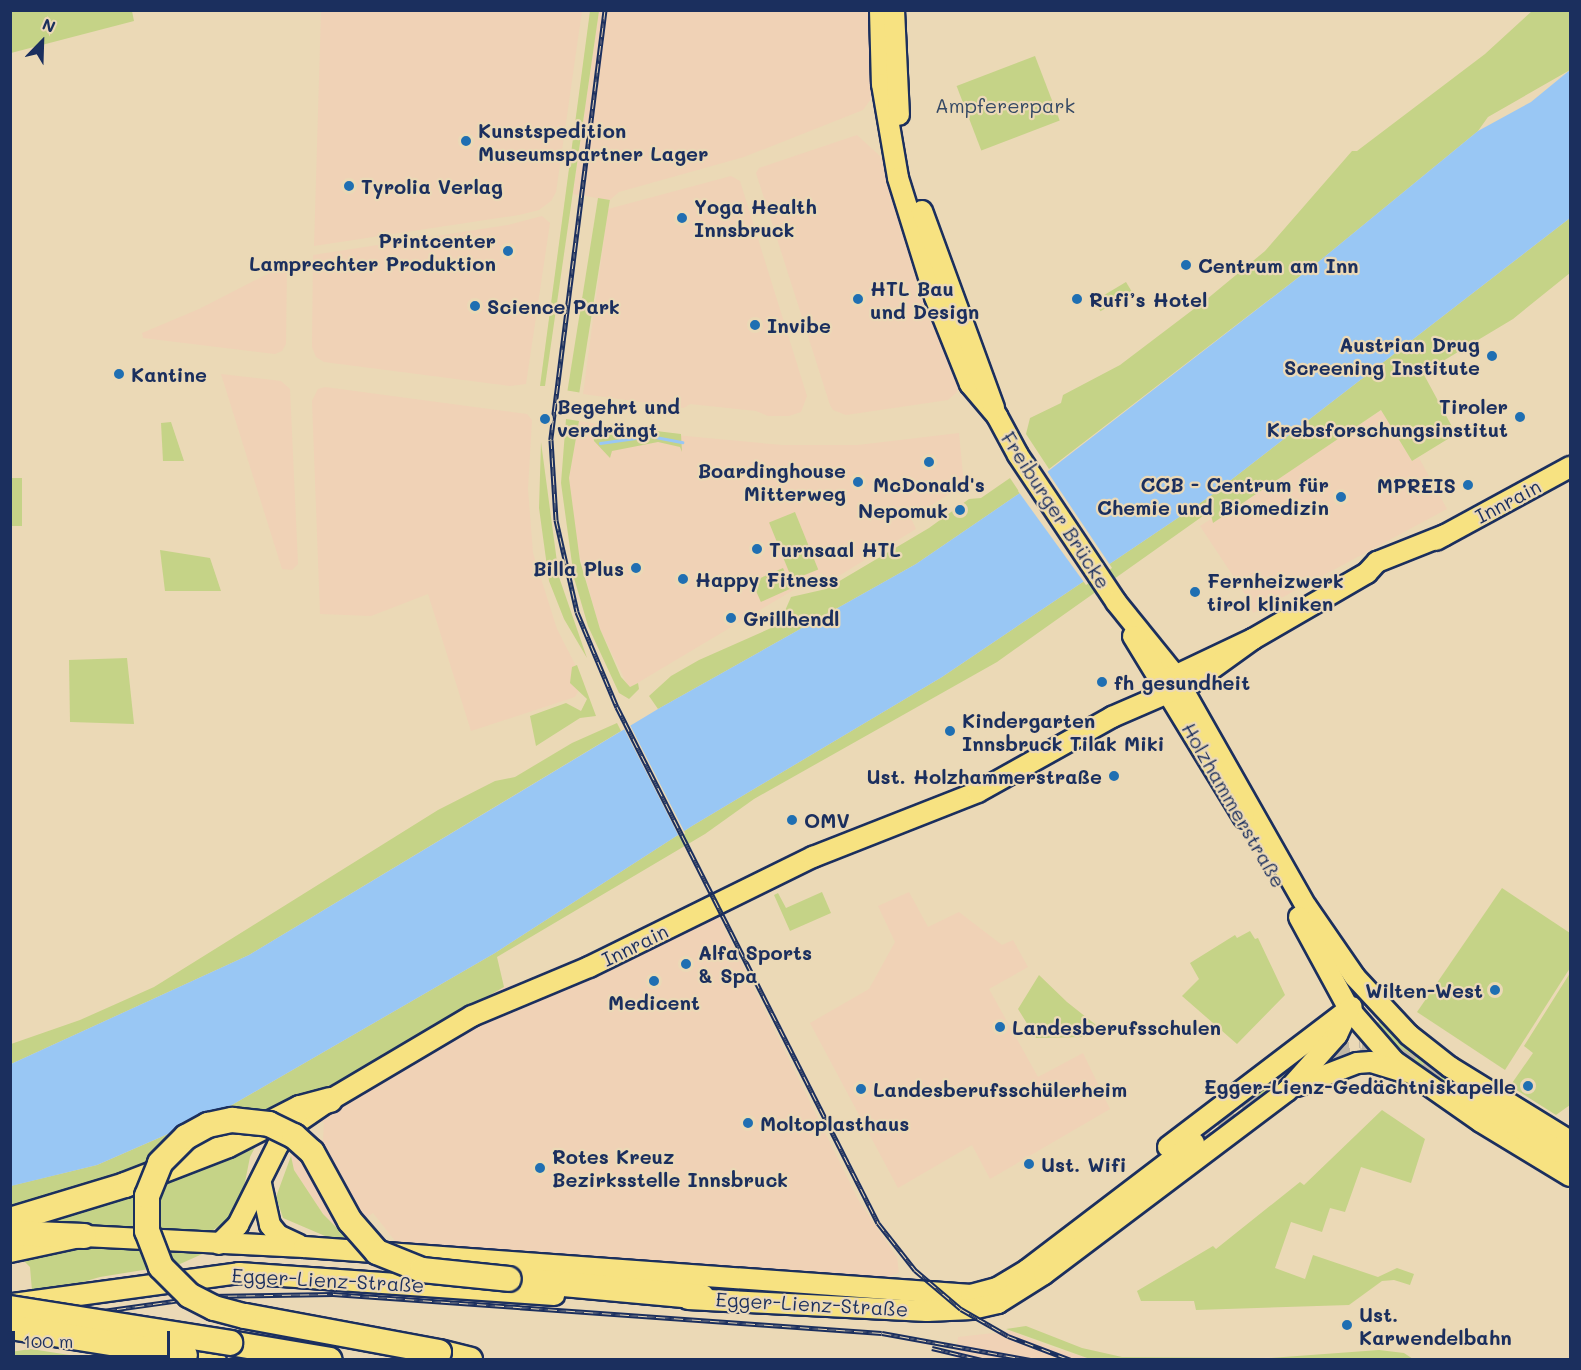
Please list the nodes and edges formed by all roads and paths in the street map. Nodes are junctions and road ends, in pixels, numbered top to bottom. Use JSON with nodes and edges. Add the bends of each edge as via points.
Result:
{"nodes":[{"id":1,"x":880,"y":10,"type":"edge"},
{"id":2,"x":894,"y":10,"type":"edge"},
{"id":3,"x":997,"y":416,"type":"junction"},
{"id":4,"x":1570,"y":467,"type":"edge"},
{"id":5,"x":1116,"y":602,"type":"joint"},
{"id":6,"x":1171,"y":685,"type":"junction"},
{"id":7,"x":1370,"y":994,"type":"junction"},
{"id":8,"x":1349,"y":1009,"type":"junction"},
{"id":9,"x":1408,"y":1074,"type":"junction"},
{"id":10,"x":1287,"y":1091,"type":"junction"},
{"id":11,"x":1459,"y":1091,"type":"tunnel mouth"},
{"id":12,"x":330,"y":1100,"type":"junction"},
{"id":13,"x":1570,"y":1141,"type":"edge"},
{"id":14,"x":1194,"y":1143,"type":"tunnel mouth"},
{"id":15,"x":1570,"y":1158,"type":"edge"},
{"id":16,"x":1570,"y":1176,"type":"edge"},
{"id":17,"x":261,"y":1182,"type":"junction"},
{"id":18,"x":10,"y":1220,"type":"edge"},
{"id":19,"x":10,"y":1233,"type":"edge"},
{"id":20,"x":84,"y":1236,"type":"junction"},
{"id":21,"x":219,"y":1244,"type":"junction"},
{"id":22,"x":304,"y":1247,"type":"junction"},
{"id":23,"x":10,"y":1252,"type":"edge"},
{"id":24,"x":890,"y":1292,"type":"junction"},
{"id":25,"x":702,"y":1297,"type":"junction"},
{"id":26,"x":10,"y":1306,"type":"edge"},
{"id":27,"x":10,"y":1327,"type":"edge"},
{"id":28,"x":222,"y":1351,"type":"edge"},
{"id":29,"x":330,"y":1359,"type":"edge"},
{"id":30,"x":470,"y":1359,"type":"edge"}],
"edges":[{"from":1,"to":3,"type":"main road","via":[[882,84],[898,178],[934,297],[966,377]]},
{"from":2,"to":3,"type":"main road","via":[[899,117],[910,175]]},
{"from":3,"to":5,"type":"main road","name":"Freiburger Brücke","via":[[1018,455]]},
{"from":4,"to":6,"type":"main road","name":"Innrain","via":[[1445,535],[1377,562],[1367,573]]},
{"from":5,"to":6,"type":"main road","name":"Holzhammerstraße"},
{"from":6,"to":7,"type":"main road","name":"Holzhammerstraße","via":[[1306,906]]},
{"from":6,"to":8,"type":"main road","name":"Holzhammerstraße"},
{"from":6,"to":12,"type":"main road","name":"Innrain","via":[[978,792],[813,857],[589,967],[472,1016]]},
{"from":7,"to":8,"type":"main road"},
{"from":7,"to":13,"type":"main road","via":[[1409,1035],[1450,1067]]},
{"from":8,"to":9,"type":"main road"},
{"from":8,"to":10,"type":"main road","name":"Egger-Lienz-Straße","via":[[1337,1035]]},
{"from":8,"to":24,"type":"main road","name":"Egger-Lienz-Straße","via":[[1001,1272],[967,1286],[914,1286]]},
{"from":9,"to":10,"type":"main road","via":[[1371,1062],[1357,1063]]},
{"from":9,"to":16,"type":"main road"},
{"from":10,"to":25,"type":"main road","name":"Egger-Lienz-Straße","via":[[1044,1274],[998,1303],[972,1309],[927,1311]]},
{"from":11,"to":15,"type":"main road"},
{"from":12,"to":17,"type":"main road","name":"Innrain","via":[[284,1136]]},
{"from":12,"to":18,"type":"highway","via":[[300,1108],[228,1145],[125,1185]]},
{"from":14,"to":24,"type":"main road","name":"Egger-Lienz-Straße","via":[[997,1288],[963,1296]]},
{"from":17,"to":21,"type":"main road","name":"Innrain","via":[[238,1225]]},
{"from":17,"to":22,"type":"main road","via":[[264,1214],[270,1225],[278,1235]]},
{"from":19,"to":20,"type":"highway"},
{"from":20,"to":21,"type":"main road","name":"Egger-Lienz-Straße"},
{"from":20,"to":23,"type":"main road","name":"Egger-Lienz-Straße"},
{"from":21,"to":22,"type":"main road","name":"Egger-Lienz-Straße"},
{"from":22,"to":24,"type":"main road","name":"Egger-Lienz-Straße"},
{"from":25,"to":26,"type":"main road","name":"Egger-Lienz-Straße","via":[[657,1302],[239,1273]]},
{"from":25,"to":30,"type":"highway","bridge":true,"via":[[422,1270],[399,1264],[377,1252],[357,1233],[312,1152],[294,1136],[270,1124],[232,1120],[208,1125],[186,1137],[160,1163],[147,1196],[147,1231],[161,1267],[189,1295],[214,1308],[244,1316]]},
{"from":26,"to":28,"type":"highway","bridge":true},
{"from":27,"to":28,"type":"highway","bridge":true,"via":[[185,1355]]},
{"from":28,"to":29,"type":"highway"}]}
